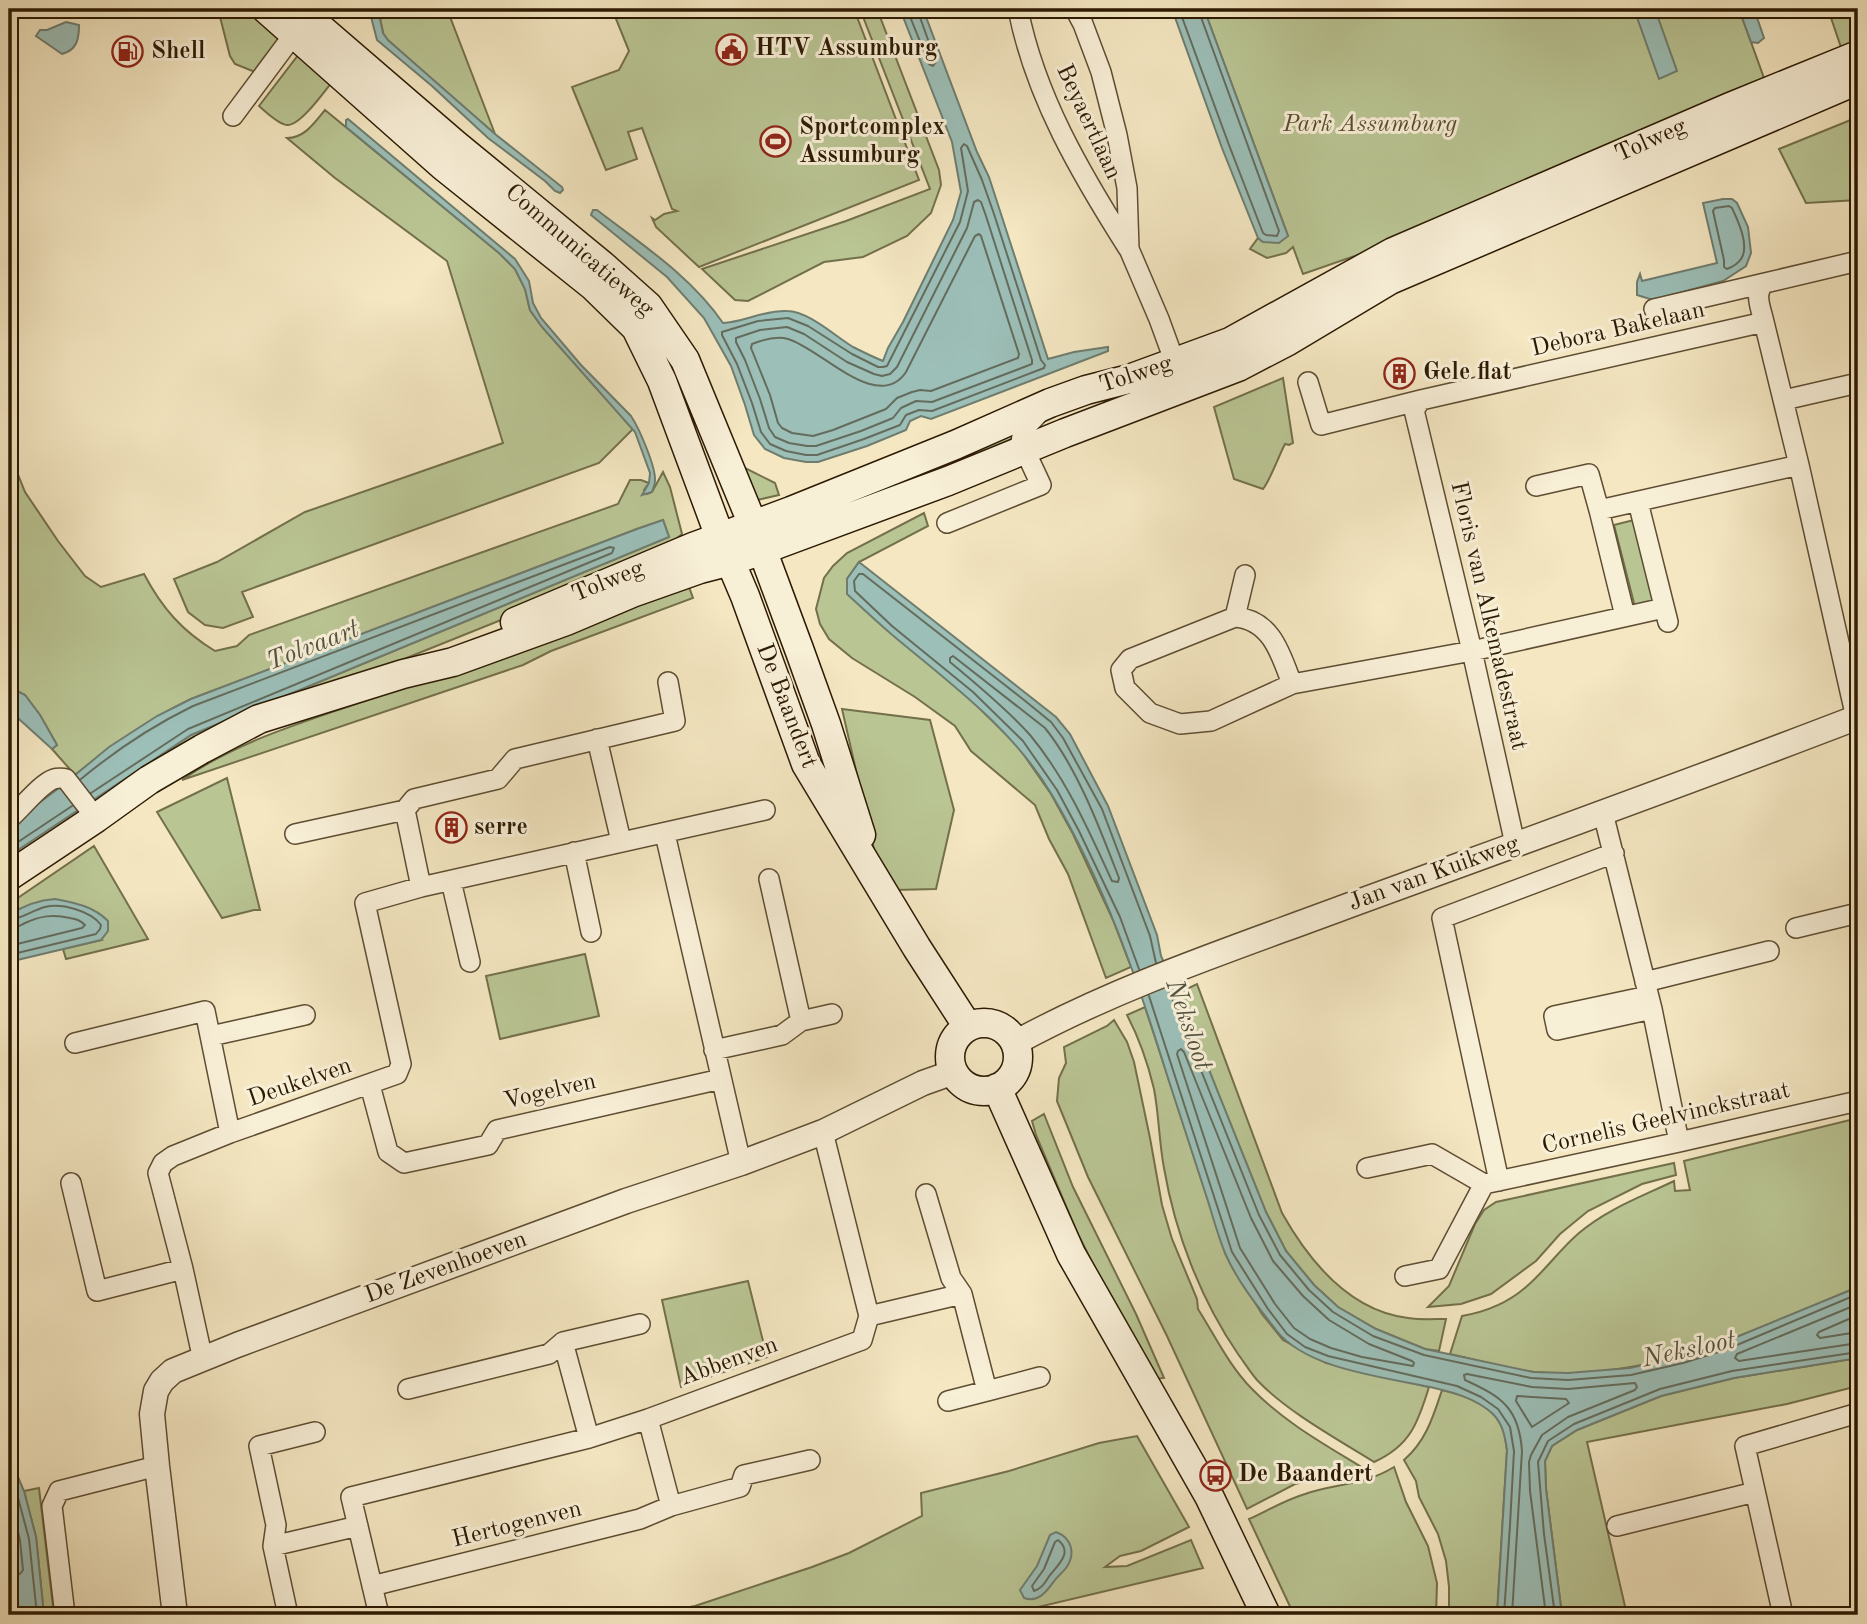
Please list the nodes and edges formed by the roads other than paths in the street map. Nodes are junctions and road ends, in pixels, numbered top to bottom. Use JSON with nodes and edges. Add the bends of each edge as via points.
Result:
{"nodes":[{"id":1,"x":266,"y":9,"type":"edge"},
{"id":2,"x":1018,"y":9,"type":"edge"},
{"id":3,"x":1075,"y":9,"type":"edge"},
{"id":4,"x":303,"y":17,"type":"edge"},
{"id":5,"x":1858,"y":55,"type":"edge"},
{"id":6,"x":1858,"y":80,"type":"edge"},
{"id":7,"x":233,"y":116,"type":"dead end"},
{"id":8,"x":1129,"y":249,"type":"junction"},
{"id":9,"x":1858,"y":261,"type":"edge"},
{"id":10,"x":1765,"y":283,"type":"junction"},
{"id":11,"x":1654,"y":309,"type":"dead end"},
{"id":12,"x":1764,"y":321,"type":"junction"},
{"id":13,"x":1179,"y":375,"type":"junction"},
{"id":14,"x":1308,"y":382,"type":"dead end"},
{"id":15,"x":1858,"y":383,"type":"edge"},
{"id":16,"x":1420,"y":400,"type":"junction"},
{"id":17,"x":1784,"y":400,"type":"junction"},
{"id":18,"x":1051,"y":403,"type":"junction"},
{"id":19,"x":1024,"y":450,"type":"junction"},
{"id":20,"x":1799,"y":465,"type":"junction"},
{"id":21,"x":1536,"y":486,"type":"dead end"},
{"id":22,"x":1638,"y":502,"type":"junction"},
{"id":23,"x":1599,"y":510,"type":"junction"},
{"id":24,"x":947,"y":523,"type":"dead end"},
{"id":25,"x":757,"y":538,"type":"junction"},
{"id":26,"x":726,"y":549,"type":"junction"},
{"id":27,"x":1245,"y":575,"type":"dead end"},
{"id":28,"x":1625,"y":616,"type":"junction"},
{"id":29,"x":1236,"y":617,"type":"junction"},
{"id":30,"x":1472,"y":651,"type":"junction"},
{"id":31,"x":668,"y":682,"type":"dead end"},
{"id":32,"x":1292,"y":684,"type":"junction"},
{"id":33,"x":1857,"y":717,"type":"edge"},
{"id":34,"x":597,"y":739,"type":"junction"},
{"id":35,"x":405,"y":810,"type":"junction"},
{"id":36,"x":765,"y":810,"type":"dead end"},
{"id":37,"x":92,"y":813,"type":"junction"},
{"id":38,"x":1603,"y":813,"type":"junction"},
{"id":39,"x":9,"y":819,"type":"edge"},
{"id":40,"x":295,"y":834,"type":"dead end"},
{"id":41,"x":665,"y":834,"type":"junction"},
{"id":42,"x":621,"y":841,"type":"junction"},
{"id":43,"x":1515,"y":844,"type":"junction"},
{"id":44,"x":574,"y":852,"type":"junction"},
{"id":45,"x":1614,"y":853,"type":"junction"},
{"id":46,"x":9,"y":876,"type":"edge"},
{"id":47,"x":769,"y":879,"type":"dead end"},
{"id":48,"x":451,"y":881,"type":"junction"},
{"id":49,"x":876,"y":881,"type":"junction"},
{"id":50,"x":421,"y":887,"type":"junction"},
{"id":51,"x":1858,"y":913,"type":"edge"},
{"id":52,"x":1796,"y":928,"type":"dead end"},
{"id":53,"x":591,"y":932,"type":"dead end"},
{"id":54,"x":1769,"y":951,"type":"dead end"},
{"id":55,"x":470,"y":962,"type":"dead end"},
{"id":56,"x":1648,"y":995,"type":"junction"},
{"id":57,"x":832,"y":1014,"type":"dead end"},
{"id":58,"x":305,"y":1015,"type":"dead end"},
{"id":59,"x":801,"y":1021,"type":"junction"},
{"id":60,"x":968,"y":1027,"type":"junction"},
{"id":61,"x":211,"y":1036,"type":"junction"},
{"id":62,"x":75,"y":1043,"type":"dead end"},
{"id":63,"x":1015,"y":1043,"type":"junction"},
{"id":64,"x":714,"y":1050,"type":"junction"},
{"id":65,"x":954,"y":1072,"type":"junction"},
{"id":66,"x":721,"y":1079,"type":"junction"},
{"id":67,"x":370,"y":1085,"type":"junction"},
{"id":68,"x":997,"y":1088,"type":"junction"},
{"id":69,"x":1858,"y":1101,"type":"edge"},
{"id":70,"x":823,"y":1132,"type":"junction"},
{"id":71,"x":230,"y":1133,"type":"junction"},
{"id":72,"x":1679,"y":1142,"type":"junction"},
{"id":73,"x":741,"y":1163,"type":"junction"},
{"id":74,"x":1367,"y":1168,"type":"dead end"},
{"id":75,"x":71,"y":1182,"type":"dead end"},
{"id":76,"x":1492,"y":1183,"type":"junction"},
{"id":77,"x":926,"y":1194,"type":"dead end"},
{"id":78,"x":183,"y":1269,"type":"junction"},
{"id":79,"x":1405,"y":1276,"type":"dead end"},
{"id":80,"x":962,"y":1294,"type":"junction"},
{"id":81,"x":869,"y":1316,"type":"junction"},
{"id":82,"x":640,"y":1324,"type":"dead end"},
{"id":83,"x":563,"y":1342,"type":"junction"},
{"id":84,"x":203,"y":1360,"type":"junction"},
{"id":85,"x":1040,"y":1377,"type":"dead end"},
{"id":86,"x":408,"y":1389,"type":"dead end"},
{"id":87,"x":987,"y":1391,"type":"junction"},
{"id":88,"x":947,"y":1401,"type":"dead end"},
{"id":89,"x":1858,"y":1413,"type":"edge"},
{"id":90,"x":648,"y":1419,"type":"junction"},
{"id":91,"x":314,"y":1432,"type":"dead end"},
{"id":92,"x":589,"y":1438,"type":"junction"},
{"id":93,"x":810,"y":1460,"type":"dead end"},
{"id":94,"x":157,"y":1466,"type":"junction"},
{"id":95,"x":1755,"y":1492,"type":"junction"},
{"id":96,"x":671,"y":1506,"type":"junction"},
{"id":97,"x":358,"y":1526,"type":"junction"},
{"id":98,"x":1617,"y":1526,"type":"dead end"},
{"id":99,"x":273,"y":1546,"type":"junction"},
{"id":100,"x":372,"y":1586,"type":"junction"},
{"id":101,"x":65,"y":1615,"type":"edge"},
{"id":102,"x":175,"y":1615,"type":"edge"},
{"id":103,"x":288,"y":1615,"type":"edge"},
{"id":104,"x":379,"y":1615,"type":"edge"},
{"id":105,"x":1266,"y":1615,"type":"edge"},
{"id":106,"x":1783,"y":1615,"type":"edge"}],
"edges":[{"from":1,"to":4,"type":"main road","name":"Communicatieweg"},
{"from":2,"to":8,"type":"street","name":"Beyaertlaan","via":[[1038,80],[1067,144]]},
{"from":3,"to":8,"type":"street","name":"Beyaertlaan","via":[[1101,72],[1117,135],[1127,188]]},
{"from":4,"to":7,"type":"street"},
{"from":4,"to":25,"type":"main road","name":"Communicatieweg","via":[[648,306],[685,360]]},
{"from":4,"to":26,"type":"main road","name":"Communicatieweg","via":[[443,166],[593,286],[636,328],[662,381]]},
{"from":5,"to":13,"type":"main road","name":"Tolweg","via":[[1393,252]]},
{"from":6,"to":13,"type":"main road","name":"Tolweg","via":[[1390,280],[1238,366]]},
{"from":8,"to":13,"type":"street","name":"Beyaertlaan"},
{"from":9,"to":10,"type":"street","name":"Debora Bakelaan"},
{"from":10,"to":11,"type":"street","name":"Debora Bakelaan"},
{"from":10,"to":12,"type":"street","via":[[1758,293]]},
{"from":12,"to":16,"type":"street","name":"Debora Bakelaan"},
{"from":12,"to":17,"type":"street"},
{"from":13,"to":18,"type":"main road","name":"Tolweg","via":[[1129,379]]},
{"from":13,"to":19,"type":"main road","name":"Tolweg"},
{"from":14,"to":16,"type":"street","name":"Debora Bakelaan","via":[[1321,425]]},
{"from":15,"to":17,"type":"street"},
{"from":16,"to":30,"type":"street","name":"Floris van Alkemadestraat","via":[[1414,410]]},
{"from":17,"to":20,"type":"street"},
{"from":18,"to":19,"type":"street","via":[[1023,430]]},
{"from":18,"to":25,"type":"main road","name":"Tolweg"},
{"from":19,"to":24,"type":"street","via":[[1041,485]]},
{"from":19,"to":25,"type":"main road","name":"Tolweg"},
{"from":20,"to":22,"type":"street"},
{"from":20,"to":33,"type":"street"},
{"from":21,"to":23,"type":"street","via":[[1589,474]]},
{"from":22,"to":23,"type":"street"},
{"from":22,"to":28,"type":"street","via":[[1666,615]]},
{"from":23,"to":28,"type":"street"},
{"from":25,"to":26,"type":"main road","name":"Tolweg"},
{"from":25,"to":49,"type":"main road","name":"De Baandert","via":[[826,724]]},
{"from":26,"to":37,"type":"main road","name":"Tolweg","via":[[700,569],[566,621],[453,662],[259,719]]},
{"from":26,"to":49,"type":"main road","name":"De Baandert","via":[[806,764]]},
{"from":27,"to":29,"type":"street"},
{"from":28,"to":30,"type":"street"},
{"from":29,"to":32,"type":"street","via":[[1248,618],[1271,636]]},
{"from":29,"to":32,"type":"street","via":[[1130,659],[1121,670],[1125,688],[1150,712],[1180,724],[1211,721]]},
{"from":30,"to":32,"type":"street"},
{"from":30,"to":43,"type":"street","name":"Floris van Alkemadestraat"},
{"from":31,"to":34,"type":"street","via":[[675,721]]},
{"from":33,"to":38,"type":"street","name":"Jan van Kuikweg"},
{"from":34,"to":35,"type":"street","via":[[515,759],[498,779],[414,799]]},
{"from":34,"to":42,"type":"street"},
{"from":35,"to":40,"type":"street"},
{"from":35,"to":50,"type":"street"},
{"from":36,"to":41,"type":"street","name":"Deukelven"},
{"from":37,"to":39,"type":"street","via":[[66,779],[55,778]]},
{"from":37,"to":46,"type":"main road","name":"Tolweg"},
{"from":38,"to":43,"type":"street","name":"Jan van Kuikweg"},
{"from":38,"to":45,"type":"street"},
{"from":41,"to":42,"type":"street","name":"Deukelven"},
{"from":41,"to":64,"type":"street"},
{"from":42,"to":44,"type":"street","name":"Deukelven"},
{"from":43,"to":63,"type":"street","name":"Jan van Kuikweg","via":[[1127,989]]},
{"from":44,"to":48,"type":"street","name":"Deukelven"},
{"from":44,"to":53,"type":"street"},
{"from":45,"to":56,"type":"street"},
{"from":45,"to":76,"type":"street","name":"Jan van Kuikweg","via":[[1442,918]]},
{"from":47,"to":59,"type":"street"},
{"from":48,"to":50,"type":"street","name":"Deukelven"},
{"from":48,"to":55,"type":"street"},
{"from":49,"to":60,"type":"main road","name":"De Baandert"},
{"from":50,"to":67,"type":"street","name":"Deukelven","via":[[365,903],[401,1064],[397,1074]]},
{"from":51,"to":52,"type":"street"},
{"from":54,"to":56,"type":"street"},
{"from":56,"to":72,"type":"street"},
{"from":57,"to":59,"type":"street"},
{"from":58,"to":61,"type":"street"},
{"from":59,"to":64,"type":"street","via":[[782,1035]]},
{"from":60,"to":63,"type":"main road","via":[[989,1023],[1000,1027]]},
{"from":60,"to":65,"type":"main road","via":[[959,1033],[950,1052]]},
{"from":61,"to":62,"type":"street","via":[[205,1012]]},
{"from":61,"to":71,"type":"street"},
{"from":63,"to":68,"type":"main road","via":[[1018,1053],[1013,1074]]},
{"from":64,"to":66,"type":"street"},
{"from":65,"to":68,"type":"main road","via":[[972,1088]]},
{"from":65,"to":70,"type":"street","name":"De Zevenhoeven"},
{"from":66,"to":67,"type":"street","name":"Vogelven","via":[[497,1130],[488,1145],[404,1163],[388,1152]]},
{"from":66,"to":73,"type":"street"},
{"from":67,"to":71,"type":"street","name":"Deukelven"},
{"from":68,"to":105,"type":"main road","via":[[1071,1254],[1209,1496]]},
{"from":69,"to":72,"type":"street","name":"Cornelis Geelvinckstraat"},
{"from":70,"to":73,"type":"street","name":"De Zevenhoeven"},
{"from":70,"to":81,"type":"street"},
{"from":71,"to":78,"type":"street","name":"Deukelven","via":[[173,1156],[158,1173]]},
{"from":72,"to":76,"type":"street","name":"Cornelis Geelvinckstraat"},
{"from":73,"to":84,"type":"street","name":"De Zevenhoeven","via":[[626,1201]]},
{"from":74,"to":76,"type":"street","via":[[1432,1154]]},
{"from":75,"to":78,"type":"street","via":[[97,1292]]},
{"from":76,"to":79,"type":"street","via":[[1439,1269]]},
{"from":77,"to":80,"type":"street","via":[[951,1278]]},
{"from":78,"to":84,"type":"street","name":"Deukelven"},
{"from":80,"to":81,"type":"street"},
{"from":80,"to":87,"type":"street"},
{"from":81,"to":90,"type":"street","name":"Abbenven","via":[[862,1340]]},
{"from":82,"to":83,"type":"street"},
{"from":83,"to":86,"type":"street","via":[[549,1354]]},
{"from":83,"to":92,"type":"street"},
{"from":84,"to":94,"type":"street","name":"De Zevenhoeven","via":[[173,1370],[156,1391],[152,1414]]},
{"from":85,"to":87,"type":"street"},
{"from":87,"to":88,"type":"street"},
{"from":89,"to":95,"type":"street","via":[[1745,1446]]},
{"from":90,"to":92,"type":"street","name":"Abbenven"},
{"from":90,"to":96,"type":"street"},
{"from":91,"to":99,"type":"street","via":[[259,1446],[276,1525]]},
{"from":92,"to":97,"type":"street","name":"Abbenven","via":[[351,1497]]},
{"from":93,"to":96,"type":"street","name":"Hertogenven","via":[[744,1475],[740,1487]]},
{"from":94,"to":101,"type":"street","via":[[59,1491],[51,1506]]},
{"from":94,"to":102,"type":"street","name":"De Zevenhoeven"},
{"from":95,"to":98,"type":"street"},
{"from":95,"to":106,"type":"street"},
{"from":96,"to":100,"type":"street","name":"Hertogenven","via":[[640,1519]]},
{"from":97,"to":99,"type":"street"},
{"from":97,"to":100,"type":"street","name":"Abbenven"},
{"from":99,"to":103,"type":"street"},
{"from":100,"to":104,"type":"street","name":"Abbenven"}]}
